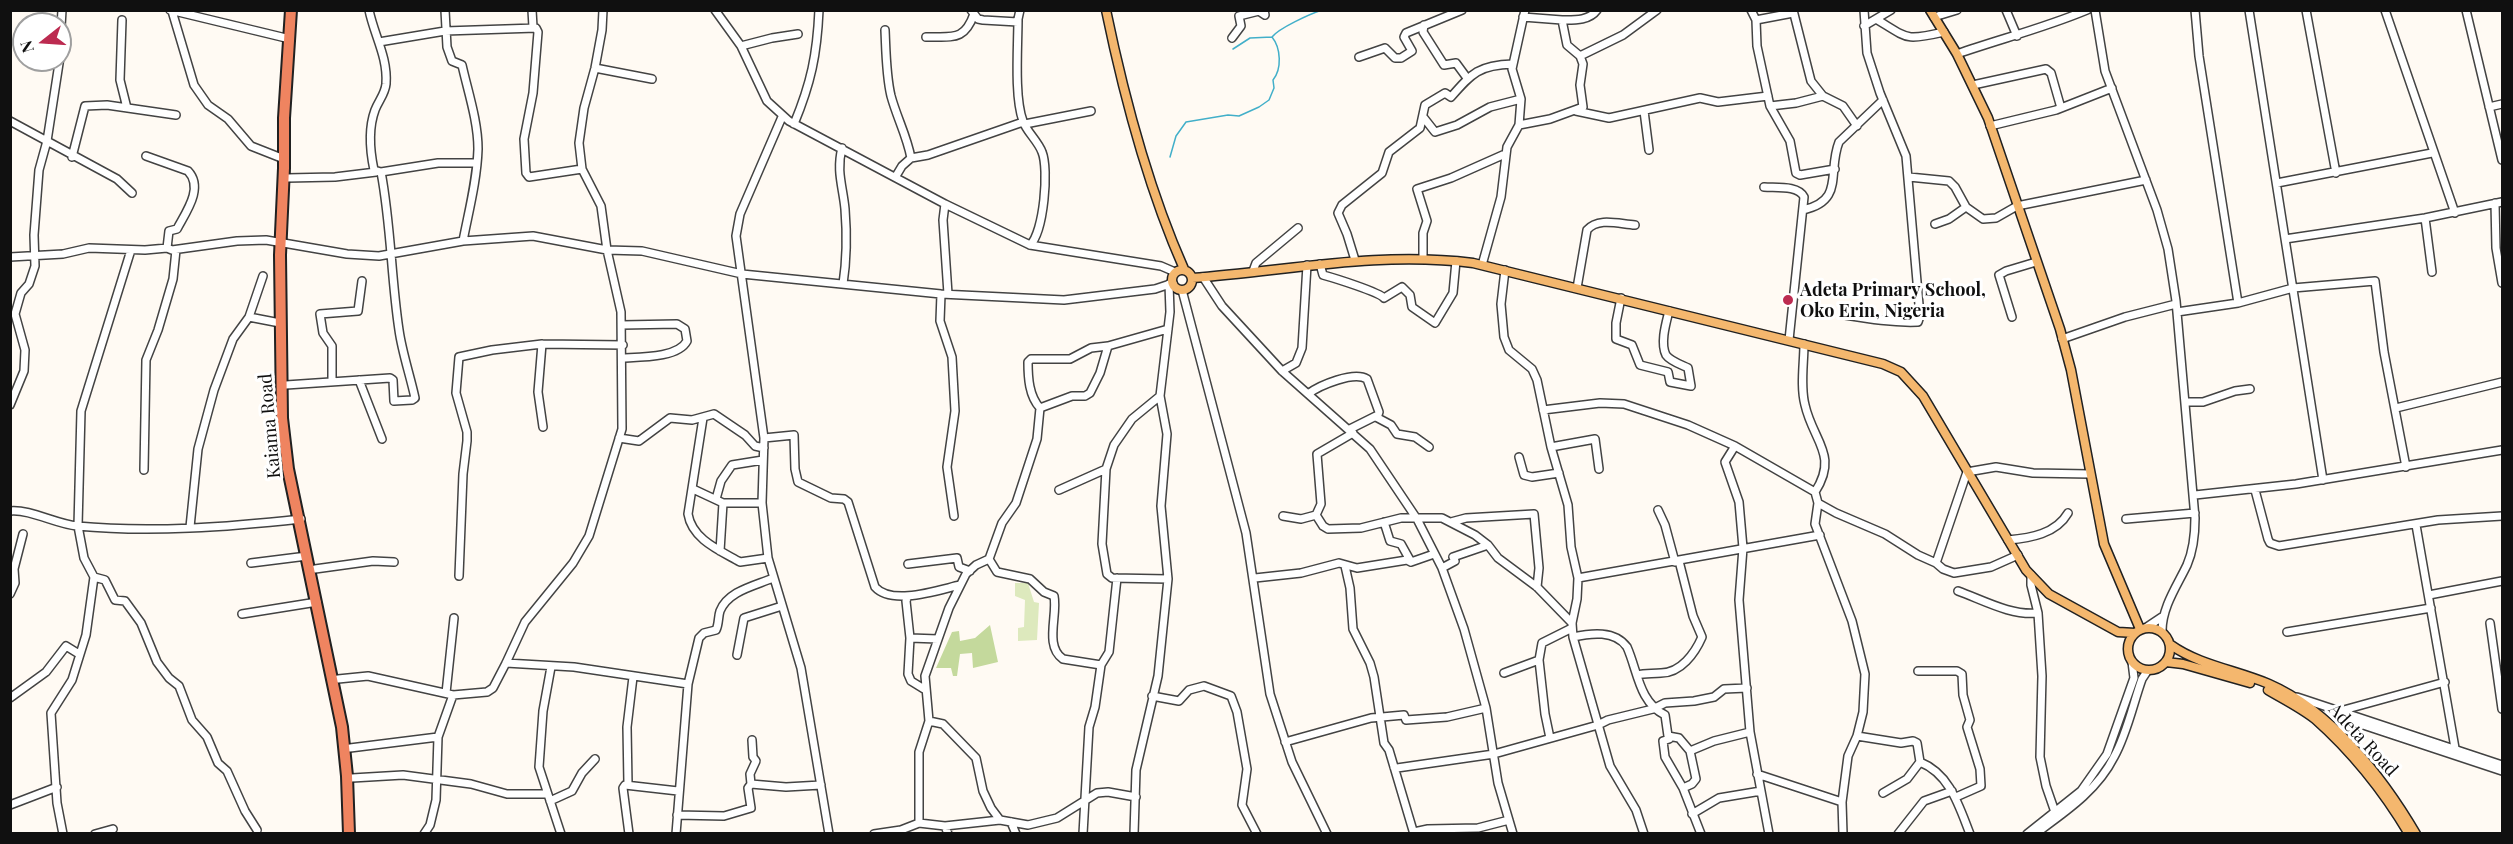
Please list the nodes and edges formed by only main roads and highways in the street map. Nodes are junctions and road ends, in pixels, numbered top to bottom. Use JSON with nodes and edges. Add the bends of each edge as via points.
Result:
{"nodes":[{"id":1,"x":293,"y":10,"type":"edge"},
{"id":2,"x":1106,"y":10,"type":"edge"},
{"id":3,"x":1932,"y":14,"type":"edge"},
{"id":4,"x":291,"y":36,"type":"junction"},
{"id":5,"x":282,"y":243,"type":"junction"},
{"id":6,"x":1179,"y":271,"type":"junction"},
{"id":7,"x":1192,"y":278,"type":"junction"},
{"id":8,"x":301,"y":519,"type":"junction"},
{"id":9,"x":2141,"y":630,"type":"junction"},
{"id":10,"x":2118,"y":632,"type":"junction"},
{"id":11,"x":2170,"y":645,"type":"junction"},
{"id":12,"x":2128,"y":646,"type":"junction"},
{"id":13,"x":2166,"y":662,"type":"junction"},
{"id":14,"x":2412,"y":833,"type":"edge"},
{"id":15,"x":349,"y":834,"type":"edge"},
{"id":16,"x":354,"y":834,"type":"edge"}],
"edges":[{"from":1,"to":4,"type":"highway","name":"Kaiama Road"},
{"from":2,"to":6,"type":"main road","via":[[1122,86]]},
{"from":3,"to":9,"type":"main road","via":[[1957,54],[1990,126],[2071,370],[2104,544]]},
{"from":4,"to":5,"type":"highway","name":"Kaiama Road"},
{"from":4,"to":5,"type":"highway","name":"Kaiama Road","via":[[284,118]]},
{"from":5,"to":8,"type":"highway","name":"Kaiama Road","via":[[286,385]]},
{"from":5,"to":8,"type":"highway","name":"Kaiama Road","via":[[284,435]]},
{"from":6,"to":7,"type":"main road","via":[[1191,274]]},
{"from":6,"to":7,"type":"main road","via":[[1171,283],[1176,288],[1189,287]]},
{"from":7,"to":10,"type":"main road","via":[[1355,260],[1456,261],[1883,364],[1901,372],[1923,396],[2031,575],[2049,594]]},
{"from":8,"to":15,"type":"highway","name":"Kaiama Road","via":[[342,727]]},
{"from":8,"to":16,"type":"highway","name":"Kaiama Road","via":[[315,569],[350,748]]},
{"from":9,"to":10,"type":"main road"},
{"from":9,"to":11,"type":"main road","via":[[2162,631]]},
{"from":9,"to":12,"type":"main road"},
{"from":10,"to":12,"type":"main road"},
{"from":11,"to":13,"type":"main road"},
{"from":11,"to":14,"type":"main road","name":"Adeta Road","via":[[2185,655],[2257,680],[2313,710],[2390,794]]},
{"from":12,"to":13,"type":"main road","via":[[2139,668],[2158,668]]},
{"from":13,"to":14,"type":"main road","name":"Adeta Road","via":[[2266,688],[2313,718],[2337,741]]}]}
